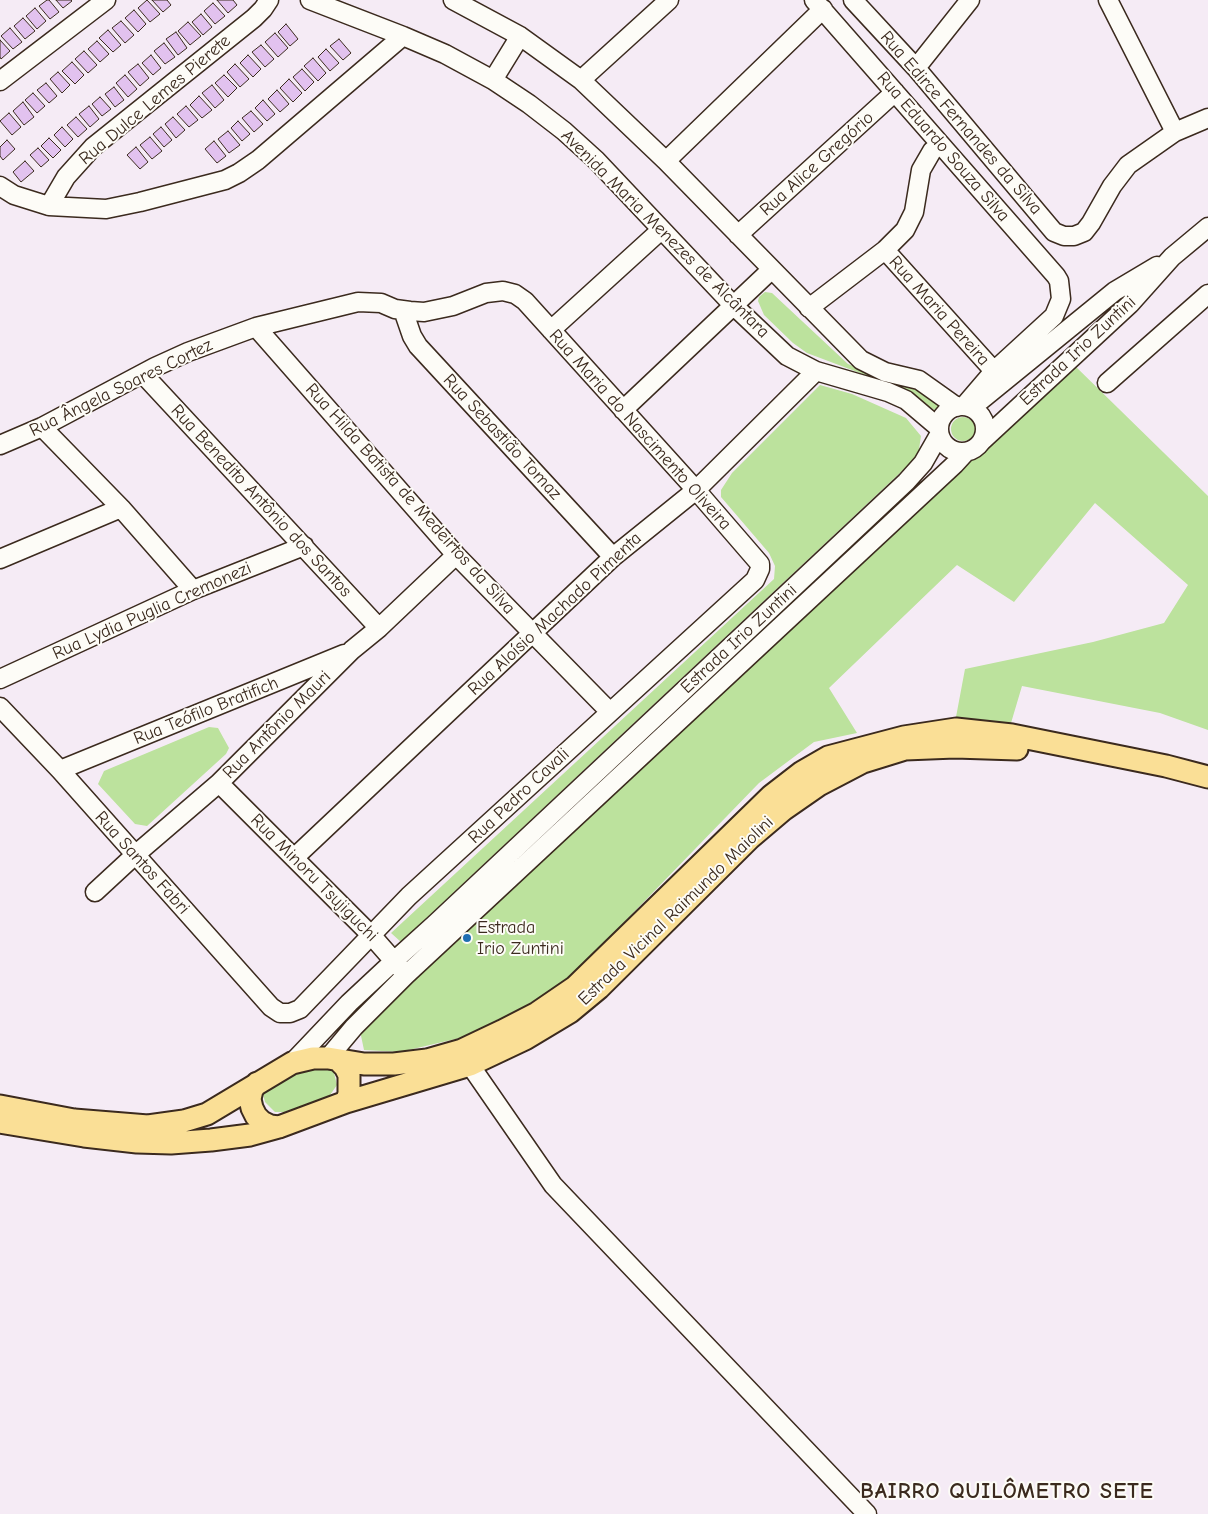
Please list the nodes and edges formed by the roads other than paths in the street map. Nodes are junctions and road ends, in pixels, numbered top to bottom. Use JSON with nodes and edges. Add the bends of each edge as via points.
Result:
{"nodes":[{"id":1,"x":106,"y":0,"type":"edge"},
{"id":2,"x":269,"y":0,"type":"edge"},
{"id":3,"x":310,"y":0,"type":"edge"},
{"id":4,"x":453,"y":0,"type":"edge"},
{"id":5,"x":669,"y":0,"type":"edge"},
{"id":6,"x":854,"y":0,"type":"edge"},
{"id":7,"x":970,"y":0,"type":"edge"},
{"id":8,"x":1108,"y":0,"type":"edge"},
{"id":9,"x":818,"y":5,"type":"edge"},
{"id":10,"x":403,"y":36,"type":"junction"},
{"id":11,"x":520,"y":36,"type":"junction"},
{"id":12,"x":916,"y":68,"type":"junction"},
{"id":13,"x":493,"y":80,"type":"junction"},
{"id":14,"x":582,"y":80,"type":"junction"},
{"id":15,"x":0,"y":81,"type":"edge"},
{"id":16,"x":895,"y":92,"type":"junction"},
{"id":17,"x":1208,"y":118,"type":"edge"},
{"id":18,"x":1175,"y":132,"type":"junction"},
{"id":19,"x":940,"y":144,"type":"junction"},
{"id":20,"x":666,"y":161,"type":"junction"},
{"id":21,"x":996,"y":163,"type":"junction"},
{"id":22,"x":1012,"y":182,"type":"junction"},
{"id":23,"x":975,"y":183,"type":"junction"},
{"id":24,"x":0,"y":186,"type":"edge"},
{"id":25,"x":987,"y":197,"type":"junction"},
{"id":26,"x":49,"y":206,"type":"junction"},
{"id":27,"x":1208,"y":227,"type":"edge"},
{"id":28,"x":661,"y":230,"type":"junction"},
{"id":29,"x":738,"y":235,"type":"junction"},
{"id":30,"x":885,"y":250,"type":"junction"},
{"id":31,"x":1172,"y":257,"type":"junction"},
{"id":32,"x":771,"y":270,"type":"junction"},
{"id":33,"x":503,"y":291,"type":"joint"},
{"id":34,"x":1208,"y":294,"type":"edge"},
{"id":35,"x":733,"y":305,"type":"junction"},
{"id":36,"x":809,"y":308,"type":"junction"},
{"id":37,"x":403,"y":310,"type":"junction"},
{"id":38,"x":256,"y":327,"type":"junction"},
{"id":39,"x":551,"y":330,"type":"junction"},
{"id":40,"x":816,"y":371,"type":"junction"},
{"id":41,"x":994,"y":371,"type":"junction"},
{"id":42,"x":142,"y":374,"type":"junction"},
{"id":43,"x":1107,"y":383,"type":"dead end"},
{"id":44,"x":964,"y":407,"type":"junction"},
{"id":45,"x":623,"y":410,"type":"junction"},
{"id":46,"x":42,"y":427,"type":"junction"},
{"id":47,"x":939,"y":431,"type":"junction"},
{"id":48,"x":982,"y":441,"type":"junction"},
{"id":49,"x":0,"y":445,"type":"edge"},
{"id":50,"x":966,"y":452,"type":"junction"},
{"id":51,"x":696,"y":490,"type":"junction"},
{"id":52,"x":121,"y":508,"type":"junction"},
{"id":53,"x":304,"y":546,"type":"junction"},
{"id":54,"x":456,"y":555,"type":"junction"},
{"id":55,"x":613,"y":557,"type":"junction"},
{"id":56,"x":0,"y":559,"type":"edge"},
{"id":57,"x":755,"y":580,"type":"joint"},
{"id":58,"x":194,"y":590,"type":"junction"},
{"id":59,"x":379,"y":628,"type":"junction"},
{"id":60,"x":533,"y":633,"type":"junction"},
{"id":61,"x":352,"y":650,"type":"junction"},
{"id":62,"x":0,"y":678,"type":"edge"},
{"id":63,"x":0,"y":706,"type":"edge"},
{"id":64,"x":610,"y":712,"type":"junction"},
{"id":65,"x":60,"y":770,"type":"junction"},
{"id":66,"x":1208,"y":776,"type":"edge"},
{"id":67,"x":219,"y":783,"type":"junction"},
{"id":68,"x":1208,"y":791,"type":"edge"},
{"id":69,"x":135,"y":855,"type":"junction"},
{"id":70,"x":294,"y":858,"type":"junction"},
{"id":71,"x":95,"y":892,"type":"dead end"},
{"id":72,"x":372,"y":936,"type":"junction"},
{"id":73,"x":394,"y":961,"type":"junction"},
{"id":74,"x":406,"y":976,"type":"junction"},
{"id":75,"x":287,"y":1014,"type":"joint"},
{"id":76,"x":333,"y":1059,"type":"junction"},
{"id":77,"x":292,"y":1063,"type":"junction"},
{"id":78,"x":470,"y":1065,"type":"junction"},
{"id":79,"x":257,"y":1083,"type":"junction"},
{"id":80,"x":346,"y":1102,"type":"junction"},
{"id":81,"x":0,"y":1106,"type":"edge"},
{"id":82,"x":0,"y":1122,"type":"edge"},
{"id":83,"x":279,"y":1127,"type":"junction"},
{"id":84,"x":867,"y":1514,"type":"edge"}],
"edges":[{"from":1,"to":15,"type":"street"},
{"from":2,"to":26,"type":"street","name":"Rua Dulce Lemes Pierete","via":[[254,18],[92,148],[66,177]]},
{"from":3,"to":10,"type":"street","name":"Avenida Maria Menezes de Alcântara"},
{"from":4,"to":11,"type":"street"},
{"from":5,"to":14,"type":"street"},
{"from":6,"to":12,"type":"street","name":"Rua Edirce Fernandes da Silva"},
{"from":7,"to":12,"type":"street"},
{"from":8,"to":18,"type":"street"},
{"from":9,"to":16,"type":"street","name":"Rua Eduardo Souza Silva"},
{"from":9,"to":20,"type":"street"},
{"from":10,"to":13,"type":"street","name":"Avenida Maria Menezes de Alcântara"},
{"from":10,"to":26,"type":"street","via":[[258,160],[225,180],[106,209]]},
{"from":11,"to":13,"type":"street"},
{"from":11,"to":14,"type":"street"},
{"from":12,"to":21,"type":"street","name":"Rua Edirce Fernandes da Silva"},
{"from":13,"to":28,"type":"street","name":"Avenida Maria Menezes de Alcântara","via":[[564,131],[621,185]]},
{"from":14,"to":20,"type":"street"},
{"from":16,"to":19,"type":"street","name":"Rua Eduardo Souza Silva"},
{"from":16,"to":29,"type":"street","name":"Rua Alice Gregório"},
{"from":17,"to":18,"type":"street"},
{"from":18,"to":22,"type":"street","name":"Rua Edirce Fernandes da Silva","via":[[1128,165],[1091,223],[1084,232],[1074,236],[1054,232]]},
{"from":19,"to":23,"type":"street","name":"Rua Eduardo Souza Silva"},
{"from":19,"to":30,"type":"street","via":[[921,170],[910,222],[899,239]]},
{"from":20,"to":29,"type":"street"},
{"from":21,"to":22,"type":"street","name":"Rua Edirce Fernandes da Silva"},
{"from":21,"to":23,"type":"street","via":[[987,179]]},
{"from":22,"to":25,"type":"street","via":[[995,188]]},
{"from":23,"to":25,"type":"street","name":"Rua Eduardo Souza Silva"},
{"from":24,"to":26,"type":"street","via":[[14,195]]},
{"from":25,"to":41,"type":"street","name":"Rua Eduardo Souza Silva","via":[[1056,276],[1061,287],[1058,311]]},
{"from":27,"to":31,"type":"street","name":"Estrada Irio Zuntini"},
{"from":28,"to":35,"type":"street","name":"Avenida Maria Menezes de Alcântara"},
{"from":28,"to":39,"type":"street"},
{"from":29,"to":32,"type":"street"},
{"from":30,"to":36,"type":"street"},
{"from":30,"to":41,"type":"street","name":"Rua Maria Pereira"},
{"from":31,"to":44,"type":"street","name":"Estrada Irio Zuntini","via":[[1115,291]]},
{"from":31,"to":48,"type":"street","name":"Estrada Irio Zuntini","via":[[1130,304]]},
{"from":32,"to":35,"type":"street"},
{"from":32,"to":36,"type":"street"},
{"from":33,"to":37,"type":"street","name":"Rua Ângela Soares Cortez","via":[[486,293],[439,310]]},
{"from":33,"to":39,"type":"street","name":"Rua Maria do Nascimento Oliveira","via":[[525,301]]},
{"from":34,"to":43,"type":"street"},
{"from":35,"to":40,"type":"street","name":"Avenida Maria Menezes de Alcântara","via":[[787,356]]},
{"from":35,"to":45,"type":"street"},
{"from":36,"to":44,"type":"street","via":[[861,360],[885,372],[919,380]]},
{"from":37,"to":38,"type":"street","name":"Rua Ângela Soares Cortez","via":[[358,302]]},
{"from":37,"to":55,"type":"street","name":"Rua Sebastião Tomaz","via":[[418,346]]},
{"from":38,"to":42,"type":"street","name":"Rua Ângela Soares Cortez","via":[[188,352]]},
{"from":38,"to":54,"type":"street","name":"Rua Hilda Batista de Medeirtos da Silva"},
{"from":39,"to":45,"type":"street","name":"Rua Maria do Nascimento Oliveira"},
{"from":40,"to":47,"type":"street","name":"Avenida Maria Menezes de Alcântara","via":[[906,400]]},
{"from":40,"to":51,"type":"street","name":"Rua Aloísio Machado Pimenta"},
{"from":41,"to":44,"type":"street"},
{"from":42,"to":46,"type":"street","name":"Rua Ângela Soares Cortez"},
{"from":42,"to":53,"type":"street","name":"Rua Benedito Antônio dos Santos"},
{"from":44,"to":47,"type":"street","via":[[944,414]]},
{"from":44,"to":48,"type":"street","via":[[978,413],[985,427]]},
{"from":45,"to":51,"type":"street","name":"Rua Maria do Nascimento Oliveira"},
{"from":46,"to":49,"type":"street","name":"Rua Ângela Soares Cortez"},
{"from":46,"to":52,"type":"street"},
{"from":47,"to":50,"type":"street","via":[[946,446]]},
{"from":47,"to":73,"type":"street","name":"Estrada Irio Zuntini","via":[[923,463],[906,482]]},
{"from":48,"to":50,"type":"street"},
{"from":50,"to":74,"type":"street","name":"Estrada Irio Zuntini"},
{"from":51,"to":55,"type":"street","name":"Rua Aloísio Machado Pimenta"},
{"from":51,"to":57,"type":"street","name":"Rua Maria do Nascimento Oliveira","via":[[760,564],[760,573]]},
{"from":52,"to":56,"type":"street"},
{"from":52,"to":58,"type":"street"},
{"from":53,"to":58,"type":"street","name":"Rua Lydia Puglia Cremonezi"},
{"from":53,"to":59,"type":"street","name":"Rua Benedito Antônio dos Santos"},
{"from":54,"to":59,"type":"street","name":"Rua Antônio Mauri"},
{"from":54,"to":60,"type":"street","name":"Rua Hilda Batista de Medeirtos da Silva"},
{"from":55,"to":60,"type":"street","name":"Rua Aloísio Machado Pimenta"},
{"from":57,"to":64,"type":"street","name":"Rua Pedro Cavali"},
{"from":58,"to":62,"type":"street","name":"Rua Lydia Puglia Cremonezi"},
{"from":59,"to":61,"type":"street","name":"Rua Antônio Mauri"},
{"from":60,"to":64,"type":"street","name":"Rua Hilda Batista de Medeirtos da Silva"},
{"from":60,"to":70,"type":"street","name":"Rua Aloísio Machado Pimenta"},
{"from":61,"to":65,"type":"street","name":"Rua Teófilo Bratifich"},
{"from":61,"to":67,"type":"street","name":"Rua Antônio Mauri"},
{"from":63,"to":65,"type":"street","name":"Rua Santos Fabri"},
{"from":64,"to":72,"type":"street","name":"Rua Pedro Cavali","via":[[409,896]]},
{"from":65,"to":69,"type":"street","name":"Rua Santos Fabri"},
{"from":66,"to":76,"type":"main road","name":"Estrada Vicinal Raimundo Maiolini","via":[[1012,735],[956,729],[904,737],[828,756],[771,796],[575,987],[537,1013],[462,1050],[427,1060],[371,1064]]},
{"from":67,"to":69,"type":"street","name":"Rua Antônio Mauri"},
{"from":67,"to":70,"type":"street","name":"Rua Minoru Tsujiguchi"},
{"from":68,"to":78,"type":"main road","name":"Estrada Vicinal Raimundo Maiolini","via":[[1016,748],[905,750],[864,762],[819,785],[750,838],[606,981],[570,1012]]},
{"from":69,"to":71,"type":"street","name":"Rua Antônio Mauri"},
{"from":69,"to":75,"type":"street","name":"Rua Santos Fabri","via":[[271,1007]]},
{"from":70,"to":72,"type":"street","name":"Rua Minoru Tsujiguchi"},
{"from":72,"to":73,"type":"street","name":"Rua Minoru Tsujiguchi"},
{"from":72,"to":75,"type":"street","name":"Rua Pedro Cavali","via":[[300,1009]]},
{"from":73,"to":74,"type":"street","name":"Rua Minoru Tsujiguchi"},
{"from":73,"to":77,"type":"street","name":"Estrada Irio Zuntini"},
{"from":74,"to":76,"type":"street","name":"Estrada Irio Zuntini","via":[[354,1027]]},
{"from":76,"to":77,"type":"main road","name":"Estrada Vicinal Raimundo Maiolini","via":[[314,1058]]},
{"from":76,"to":80,"type":"main road","via":[[345,1067],[349,1076],[350,1094]]},
{"from":77,"to":79,"type":"main road","name":"Estrada Vicinal Raimundo Maiolini"},
{"from":78,"to":80,"type":"main road","name":"Estrada Vicinal Raimundo Maiolini"},
{"from":78,"to":84,"type":"street","via":[[553,1184]]},
{"from":79,"to":81,"type":"main road","via":[[207,1114],[148,1126],[74,1120]]},
{"from":79,"to":83,"type":"main road","via":[[250,1099],[252,1108],[262,1122]]},
{"from":80,"to":83,"type":"main road","name":"Estrada Vicinal Raimundo Maiolini"},
{"from":82,"to":83,"type":"main road","name":"Estrada Vicinal Raimundo Maiolini","via":[[84,1136],[171,1143],[250,1135]]}]}
